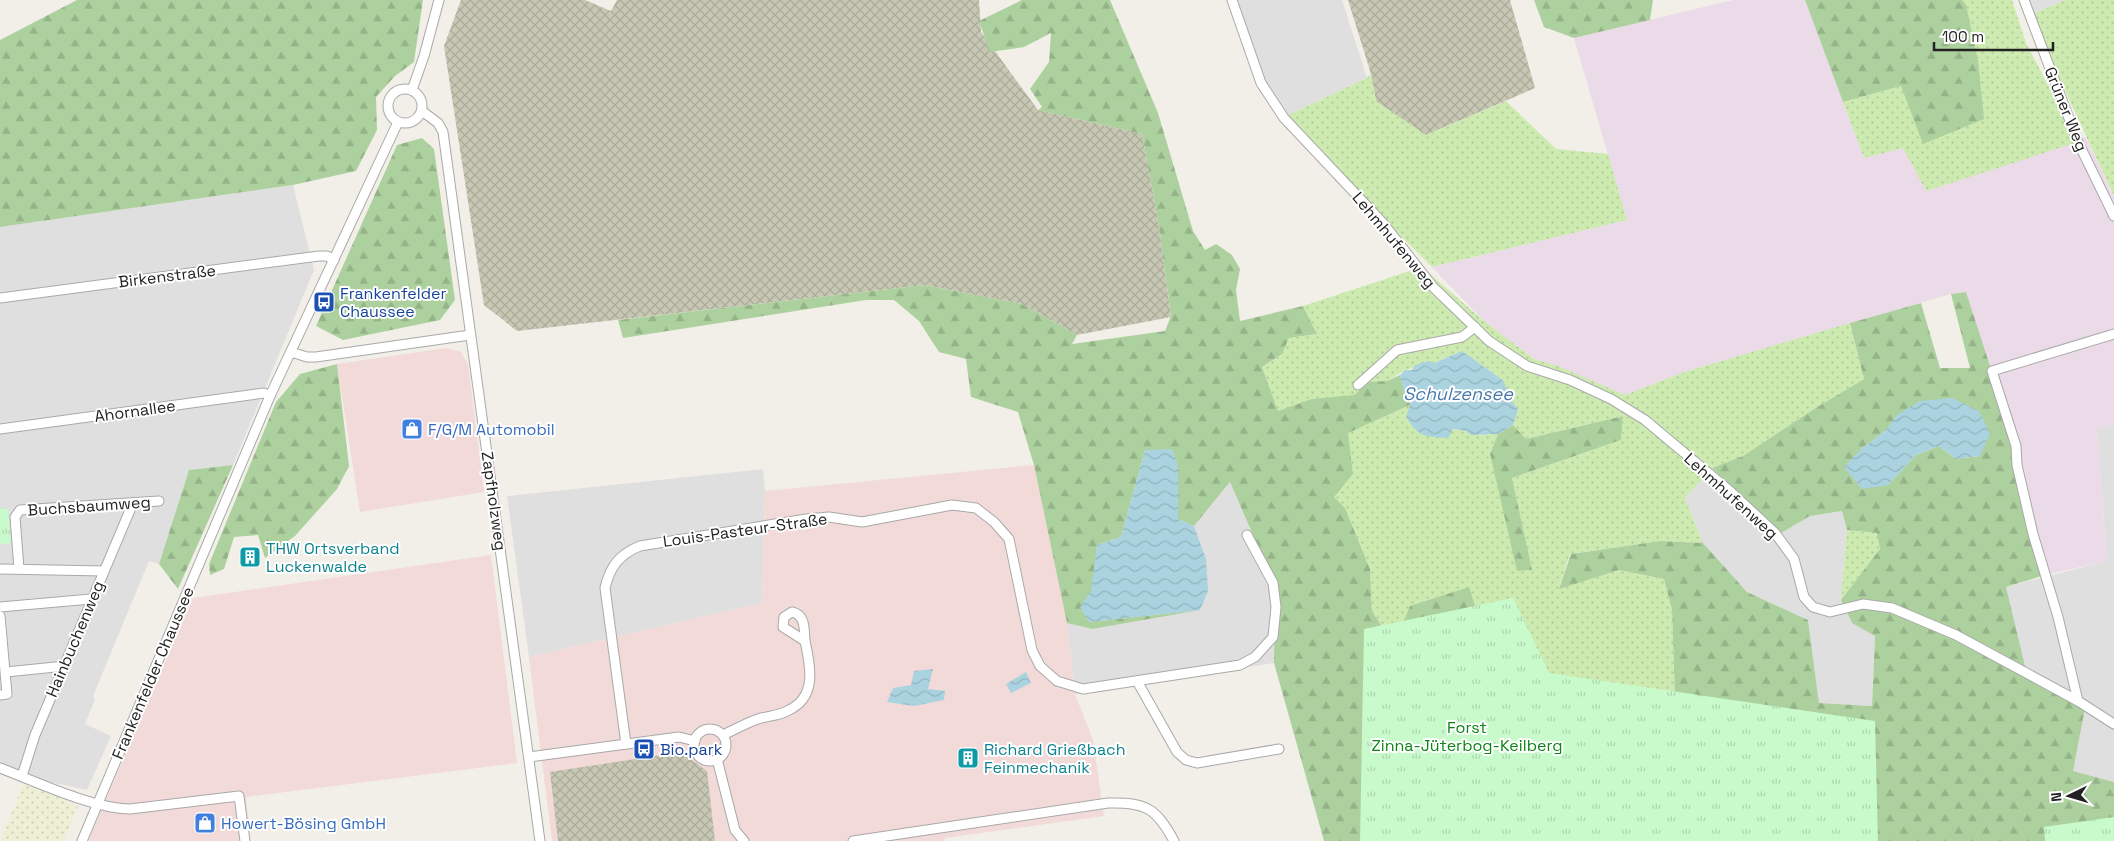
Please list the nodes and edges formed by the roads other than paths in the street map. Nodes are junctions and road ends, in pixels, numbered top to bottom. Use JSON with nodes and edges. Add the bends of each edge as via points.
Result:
{"nodes":[{"id":1,"x":438,"y":0,"type":"edge"},
{"id":2,"x":1232,"y":0,"type":"edge"},
{"id":3,"x":2024,"y":0,"type":"edge"},
{"id":4,"x":412,"y":90,"type":"junction"},
{"id":5,"x":422,"y":111,"type":"junction"},
{"id":6,"x":398,"y":122,"type":"junction"},
{"id":7,"x":2114,"y":216,"type":"edge"},
{"id":8,"x":334,"y":260,"type":"junction"},
{"id":9,"x":0,"y":298,"type":"edge"},
{"id":10,"x":1475,"y":327,"type":"junction"},
{"id":11,"x":2114,"y":334,"type":"edge"},
{"id":12,"x":470,"y":335,"type":"junction"},
{"id":13,"x":291,"y":352,"type":"junction"},
{"id":14,"x":1358,"y":385,"type":"dead end"},
{"id":15,"x":270,"y":396,"type":"junction"},
{"id":16,"x":0,"y":429,"type":"edge"},
{"id":17,"x":159,"y":501,"type":"dead end"},
{"id":18,"x":133,"y":503,"type":"junction"},
{"id":19,"x":1247,"y":535,"type":"dead end"},
{"id":20,"x":0,"y":569,"type":"edge"},
{"id":21,"x":19,"y":569,"type":"junction"},
{"id":22,"x":104,"y":572,"type":"junction"},
{"id":23,"x":91,"y":599,"type":"junction"},
{"id":24,"x":0,"y":607,"type":"edge"},
{"id":25,"x":0,"y":616,"type":"edge"},
{"id":26,"x":805,"y":641,"type":"dead end"},
{"id":27,"x":65,"y":666,"type":"junction"},
{"id":28,"x":6,"y":672,"type":"junction"},
{"id":29,"x":1137,"y":681,"type":"junction"},
{"id":30,"x":0,"y":695,"type":"edge"},
{"id":31,"x":2078,"y":701,"type":"junction"},
{"id":32,"x":2114,"y":724,"type":"edge"},
{"id":33,"x":723,"y":736,"type":"junction"},
{"id":34,"x":694,"y":741,"type":"junction"},
{"id":35,"x":626,"y":744,"type":"junction"},
{"id":36,"x":1279,"y":749,"type":"dead end"},
{"id":37,"x":529,"y":757,"type":"junction"},
{"id":38,"x":716,"y":759,"type":"junction"},
{"id":39,"x":0,"y":768,"type":"edge"},
{"id":40,"x":22,"y":776,"type":"junction"},
{"id":41,"x":97,"y":804,"type":"junction"},
{"id":42,"x":82,"y":841,"type":"edge"},
{"id":43,"x":245,"y":841,"type":"edge"},
{"id":44,"x":540,"y":841,"type":"edge"},
{"id":45,"x":744,"y":841,"type":"edge"},
{"id":46,"x":853,"y":841,"type":"edge"},
{"id":47,"x":1174,"y":841,"type":"edge"}],
"edges":[{"from":1,"to":4,"type":"street","via":[[430,38]]},
{"from":2,"to":10,"type":"street","name":"Lehmhufenweg","via":[[1260,83],[1284,118],[1383,223],[1433,287]]},
{"from":3,"to":7,"type":"street","name":"Grüner Weg","via":[[2078,142]]},
{"from":4,"to":5,"type":"street","via":[[420,96]]},
{"from":4,"to":6,"type":"street","via":[[400,89],[388,102],[389,114]]},
{"from":5,"to":6,"type":"street","via":[[409,123]]},
{"from":5,"to":12,"type":"street","name":"Zapfholzweg","via":[[438,123],[443,132]]},
{"from":6,"to":8,"type":"street","name":"Frankenfelder Chaussee"},
{"from":8,"to":9,"type":"street","name":"Birkenstraße","via":[[319,256]]},
{"from":8,"to":13,"type":"street","name":"Frankenfelder Chaussee"},
{"from":10,"to":14,"type":"street","via":[[1462,337],[1397,350]]},
{"from":10,"to":31,"type":"street","name":"Lehmhufenweg","via":[[1527,366],[1570,380],[1611,399],[1645,420],[1775,533],[1794,559],[1804,598],[1814,607],[1830,612],[1863,604],[1892,608],[1956,635]]},
{"from":11,"to":31,"type":"street","via":[[1992,371],[2016,446],[2017,465],[2033,534],[2058,617]]},
{"from":12,"to":13,"type":"street","via":[[316,357]]},
{"from":12,"to":37,"type":"street","name":"Zapfholzweg"},
{"from":13,"to":15,"type":"street","name":"Frankenfelder Chaussee"},
{"from":15,"to":16,"type":"street","name":"Ahornallee","via":[[264,393]]},
{"from":15,"to":41,"type":"street","name":"Frankenfelder Chaussee"},
{"from":17,"to":18,"type":"street","name":"Buchsbaumweg"},
{"from":18,"to":21,"type":"street","name":"Buchsbaumweg","via":[[20,510],[15,517]]},
{"from":18,"to":22,"type":"street","name":"Hainbuchenweg"},
{"from":19,"to":29,"type":"street","name":"Louis-Pasteur-Straße","via":[[1272,583],[1276,607],[1273,637],[1255,657],[1240,665]]},
{"from":20,"to":21,"type":"street"},
{"from":21,"to":22,"type":"street"},
{"from":22,"to":23,"type":"street","name":"Hainbuchenweg"},
{"from":23,"to":24,"type":"street"},
{"from":23,"to":27,"type":"street","name":"Hainbuchenweg"},
{"from":25,"to":28,"type":"street"},
{"from":26,"to":33,"type":"street","via":[[811,680],[799,705],[786,712],[756,719]]},
{"from":27,"to":28,"type":"street"},
{"from":27,"to":40,"type":"street","name":"Hainbuchenweg","via":[[35,735]]},
{"from":28,"to":30,"type":"street","via":[[7,694]]},
{"from":29,"to":35,"type":"street","name":"Louis-Pasteur-Straße","via":[[1084,689],[1057,681],[1040,666],[1032,650],[1008,539],[976,508],[952,505],[862,522],[829,516],[640,546],[617,560],[607,579],[605,596]]},
{"from":29,"to":36,"type":"street","via":[[1177,752],[1186,760],[1197,763]]},
{"from":31,"to":32,"type":"street","name":"Lehmhufenweg"},
{"from":33,"to":34,"type":"street","via":[[714,729],[704,730]]},
{"from":33,"to":38,"type":"street","via":[[725,749]]},
{"from":34,"to":35,"type":"street","via":[[679,737]]},
{"from":34,"to":38,"type":"street","via":[[698,755],[707,760]]},
{"from":35,"to":37,"type":"street"},
{"from":37,"to":44,"type":"street","name":"Zapfholzweg"},
{"from":38,"to":45,"type":"street","via":[[735,830]]},
{"from":39,"to":40,"type":"street"},
{"from":40,"to":41,"type":"street"},
{"from":41,"to":42,"type":"street","name":"Frankenfelder Chaussee"},
{"from":41,"to":43,"type":"street","via":[[130,809],[239,796]]},
{"from":46,"to":47,"type":"street","via":[[1126,802],[1148,808],[1163,820]]}]}
